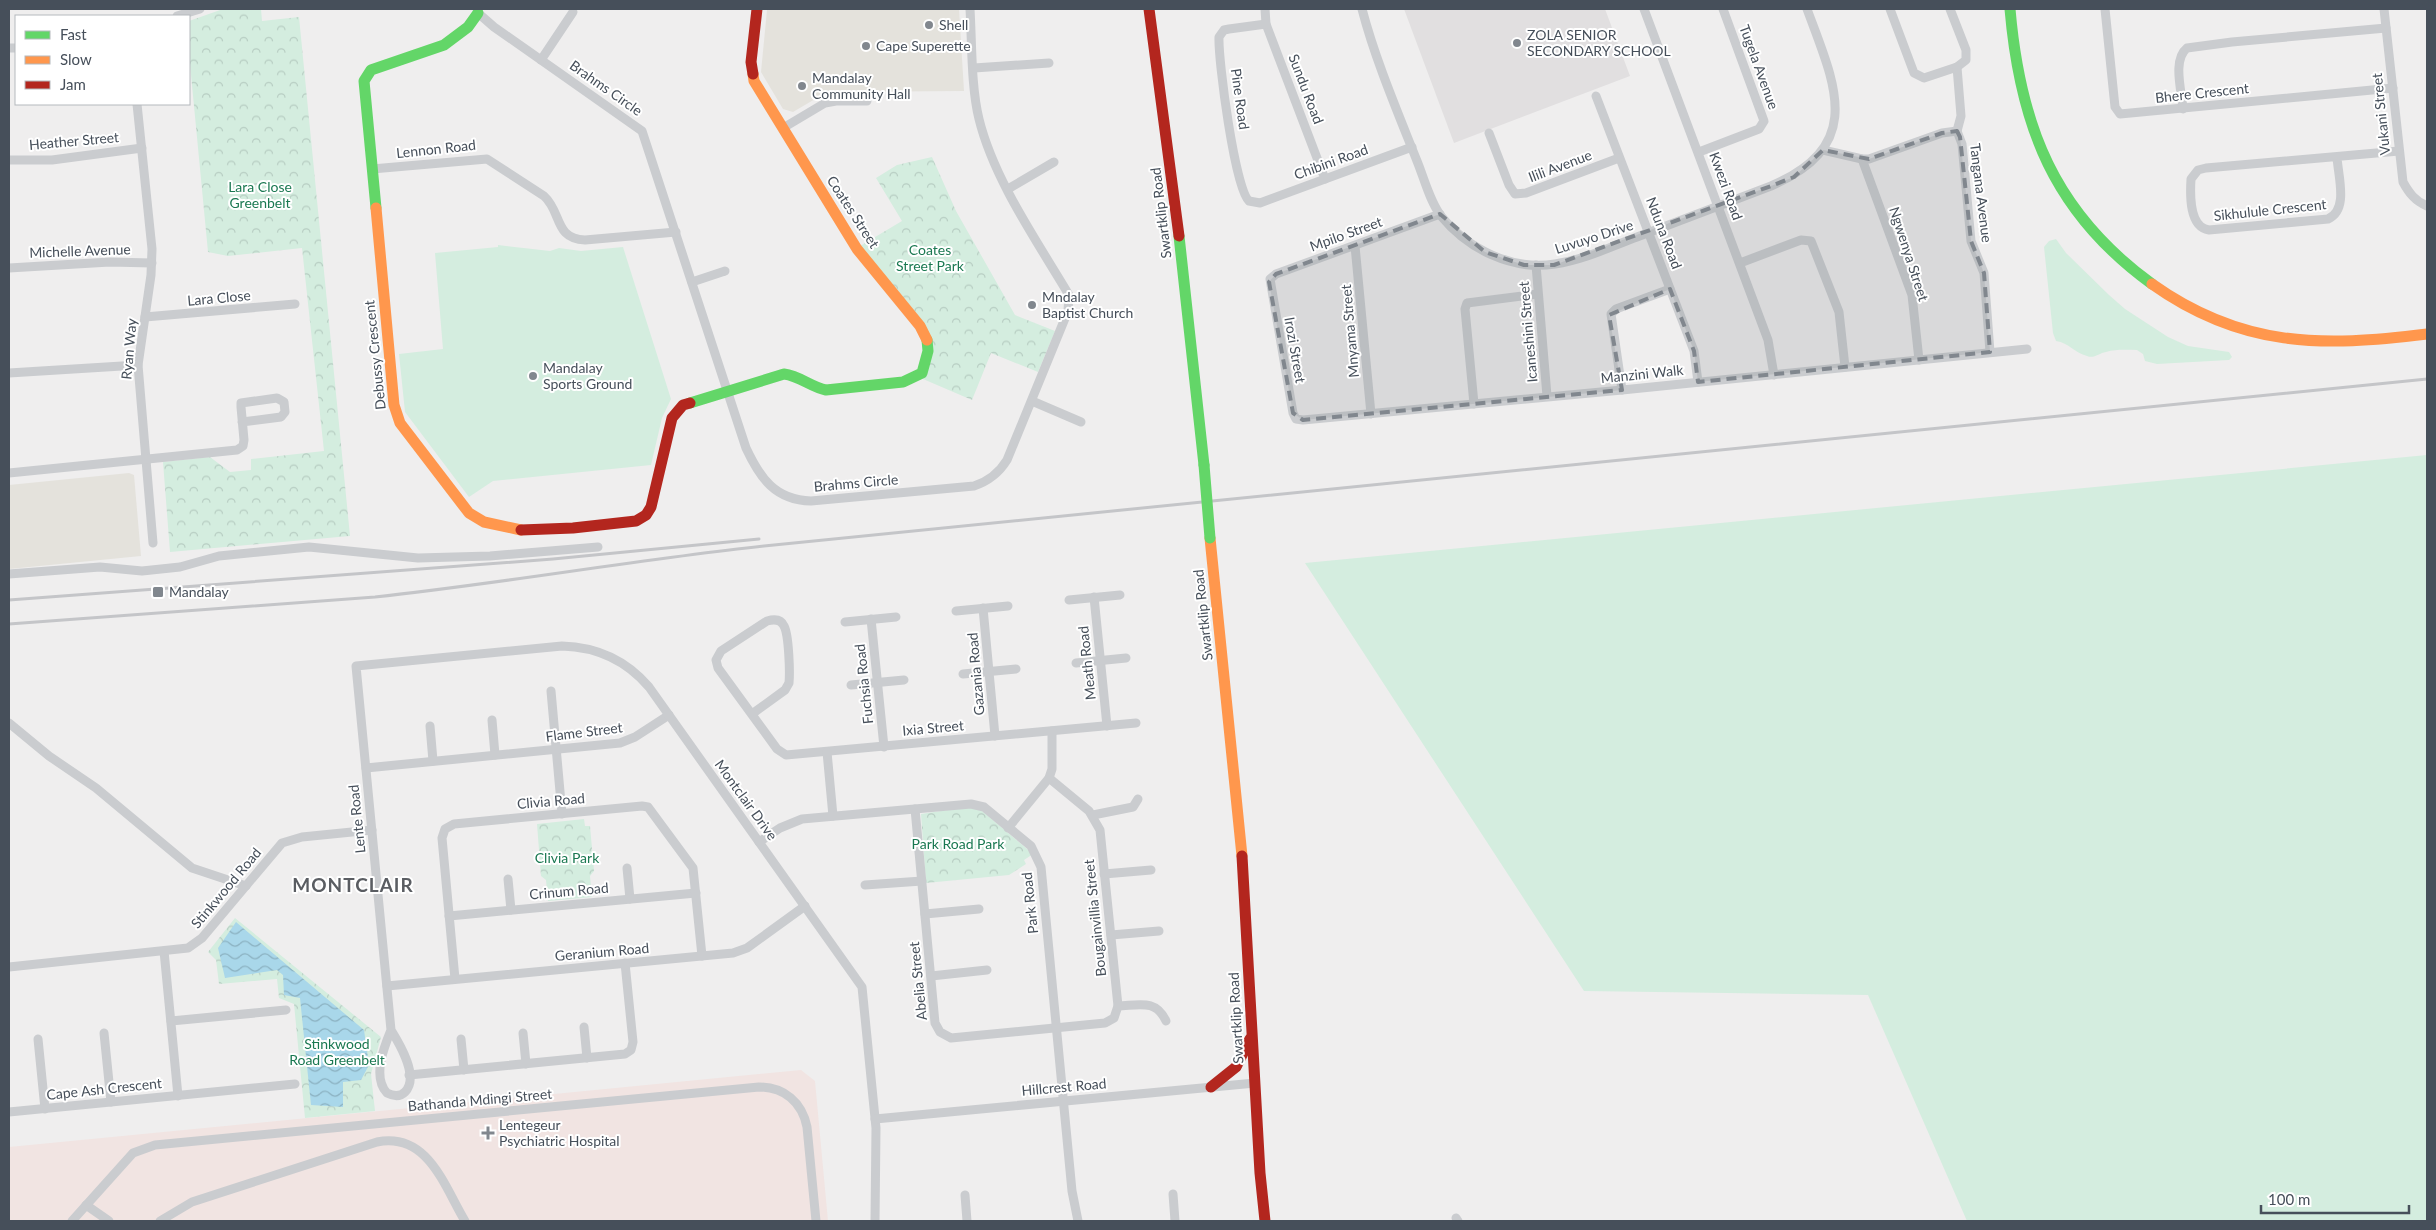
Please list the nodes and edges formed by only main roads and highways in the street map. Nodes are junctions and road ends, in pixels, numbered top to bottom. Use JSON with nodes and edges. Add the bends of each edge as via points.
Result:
{"nodes":[{"id":1,"x":757,"y":9,"type":"edge"},
{"id":2,"x":1149,"y":9,"type":"edge"},
{"id":3,"x":2010,"y":9,"type":"edge"},
{"id":4,"x":477,"y":11,"type":"edge"},
{"id":5,"x":2427,"y":334,"type":"edge"},
{"id":6,"x":727,"y":391,"type":"joint"},
{"id":7,"x":1252,"y":1033,"type":"junction"},
{"id":8,"x":1211,"y":1087,"type":"road end"},
{"id":9,"x":1265,"y":1221,"type":"edge"}],
"edges":[{"from":1,"to":6,"type":"main road","name":"Coates Street","via":[[751,62],[754,81],[857,249],[924,333],[928,350],[922,373],[903,382],[826,390],[784,374]]},
{"from":2,"to":7,"type":"main road","name":"Swartklip Road","bridge":true,"via":[[1179,235],[1204,465],[1242,858]]},
{"from":3,"to":5,"type":"main road","via":[[2021,92],[2028,119],[2048,167],[2085,223],[2127,266],[2185,305],[2255,332],[2320,342]]},
{"from":4,"to":6,"type":"main road","name":"Debussy Crescent","via":[[464,33],[450,43],[371,70],[366,74],[364,84],[397,415],[476,520],[518,531],[640,519],[651,507],[676,410]]},
{"from":7,"to":8,"type":"main road","via":[[1240,1063],[1227,1079]]},
{"from":7,"to":9,"type":"main road","name":"Swartklip Road"}]}
